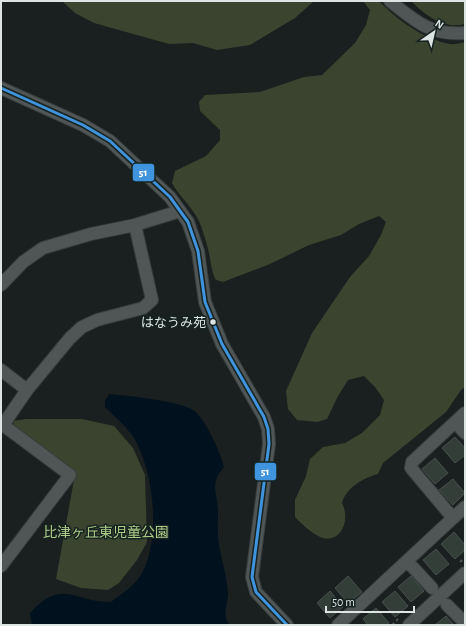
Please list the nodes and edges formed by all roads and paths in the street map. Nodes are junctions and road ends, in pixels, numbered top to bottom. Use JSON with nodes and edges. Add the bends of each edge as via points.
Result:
{"nodes":[{"id":1,"x":390,"y":1,"type":"edge"},
{"id":2,"x":465,"y":33,"type":"edge"},
{"id":3,"x":1,"y":88,"type":"edge"},
{"id":4,"x":180,"y":211,"type":"junction"},
{"id":5,"x":136,"y":225,"type":"junction"},
{"id":6,"x":1,"y":284,"type":"edge"},
{"id":7,"x":1,"y":370,"type":"edge"},
{"id":8,"x":27,"y":390,"type":"junction"},
{"id":9,"x":465,"y":413,"type":"edge"},
{"id":10,"x":455,"y":422,"type":"junction"},
{"id":11,"x":2,"y":426,"type":"edge"},
{"id":12,"x":465,"y":433,"type":"edge"},
{"id":13,"x":465,"y":507,"type":"edge"},
{"id":14,"x":453,"y":518,"type":"junction"},
{"id":15,"x":2,"y":561,"type":"edge"},
{"id":16,"x":407,"y":561,"type":"junction"},
{"id":17,"x":465,"y":573,"type":"edge"},
{"id":18,"x":432,"y":588,"type":"dead end"},
{"id":19,"x":448,"y":605,"type":"dead end"},
{"id":20,"x":465,"y":623,"type":"edge"},
{"id":21,"x":287,"y":625,"type":"edge"},
{"id":22,"x":338,"y":625,"type":"edge"},
{"id":23,"x":409,"y":625,"type":"edge"}],
"edges":[{"from":1,"to":2,"type":"street","via":[[422,26],[446,33]]},
{"from":3,"to":4,"type":"street","via":[[83,125],[110,141],[170,197]]},
{"from":4,"to":5,"type":"street"},
{"from":4,"to":21,"type":"street","via":[[188,222],[198,251],[205,302],[222,344],[264,417],[268,429],[270,444],[252,576],[256,592]]},
{"from":5,"to":6,"type":"street","via":[[91,234],[43,248],[23,262]]},
{"from":5,"to":8,"type":"street","via":[[152,300],[143,308],[97,320],[82,327]]},
{"from":7,"to":8,"type":"street"},
{"from":8,"to":11,"type":"street"},
{"from":9,"to":10,"type":"street"},
{"from":10,"to":12,"type":"street"},
{"from":10,"to":14,"type":"street","via":[[412,462],[411,468]]},
{"from":11,"to":15,"type":"street","via":[[70,476]]},
{"from":13,"to":14,"type":"street"},
{"from":14,"to":16,"type":"street"},
{"from":16,"to":18,"type":"street"},
{"from":16,"to":22,"type":"street"},
{"from":17,"to":23,"type":"street"},
{"from":19,"to":20,"type":"street"}]}
